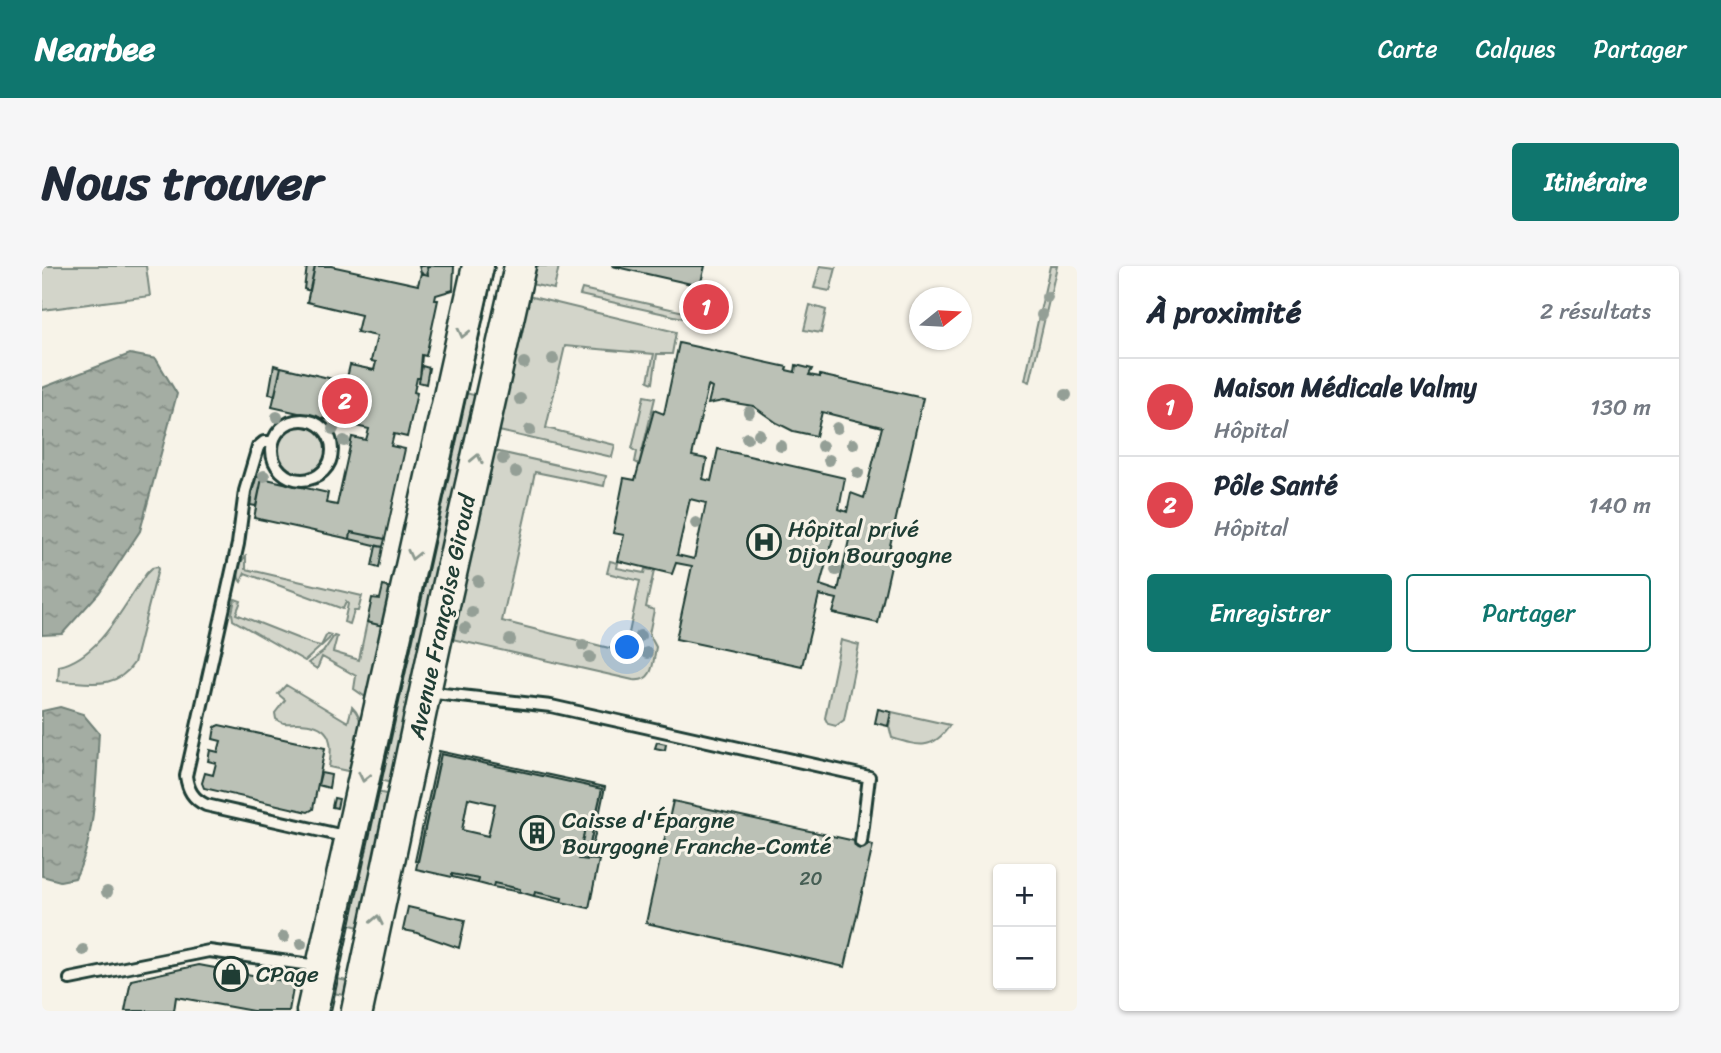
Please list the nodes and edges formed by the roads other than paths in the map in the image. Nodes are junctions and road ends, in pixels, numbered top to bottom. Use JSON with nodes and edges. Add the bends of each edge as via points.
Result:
{"nodes":[{"id":1,"x":478,"y":266,"type":"edge"},
{"id":2,"x":520,"y":266,"type":"edge"},
{"id":3,"x":273,"y":442,"type":"junction"},
{"id":4,"x":425,"y":692,"type":"junction"},
{"id":5,"x":350,"y":838,"type":"junction"},
{"id":6,"x":861,"y":842,"type":"dead end"},
{"id":7,"x":322,"y":961,"type":"junction"},
{"id":8,"x":367,"y":968,"type":"junction"},
{"id":9,"x":70,"y":979,"type":"dead end"},
{"id":10,"x":312,"y":1011,"type":"edge"},
{"id":11,"x":357,"y":1011,"type":"edge"}],
"edges":[{"from":1,"to":5,"type":"street","name":"Avenue Françoise Giroud","one_way":true},
{"from":4,"to":2,"type":"street","name":"Avenue Françoise Giroud","one_way":true},
{"from":3,"to":3,"type":"lane","via":[[294,421],[314,423],[329,437],[331,457],[321,474],[294,480],[274,461]]},
{"from":3,"to":5,"type":"lane","via":[[258,447],[245,491],[187,785],[206,805]]},
{"from":4,"to":6,"type":"lane","via":[[551,706],[869,776]]},
{"from":8,"to":4,"type":"street","name":"Avenue Françoise Giroud","one_way":true},
{"from":5,"to":7,"type":"street","name":"Avenue Françoise Giroud"},
{"from":7,"to":8,"type":"street"},
{"from":7,"to":9,"type":"lane","via":[[311,965],[209,951]]},
{"from":7,"to":10,"type":"street","name":"Avenue Françoise Giroud"},
{"from":8,"to":11,"type":"street","name":"Avenue Françoise Giroud"}]}
